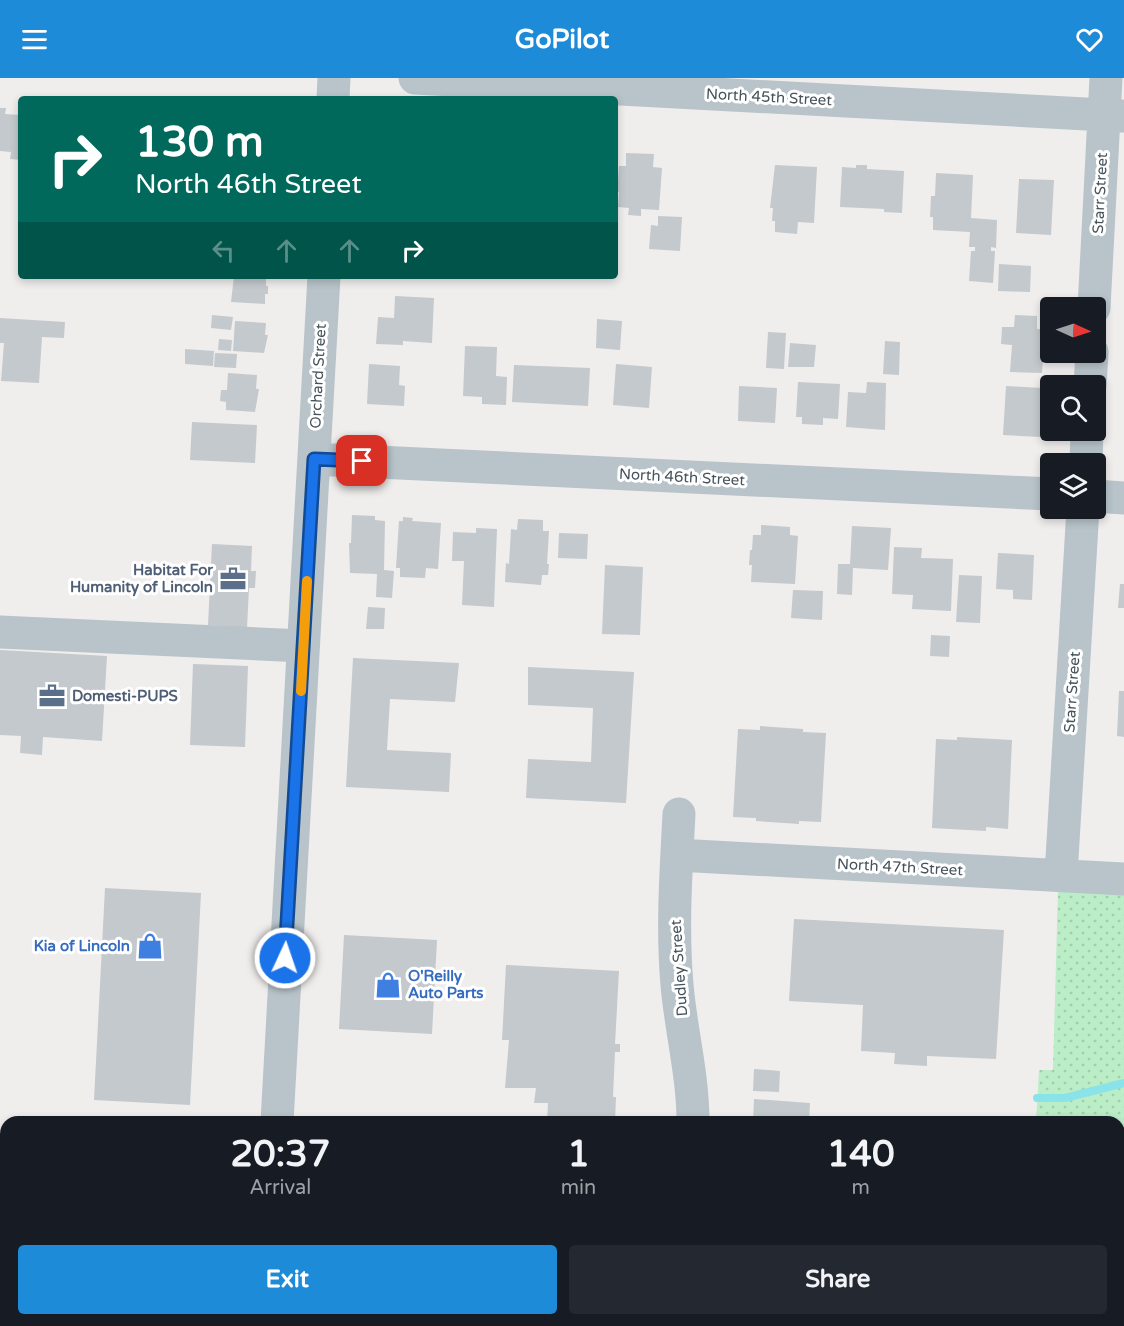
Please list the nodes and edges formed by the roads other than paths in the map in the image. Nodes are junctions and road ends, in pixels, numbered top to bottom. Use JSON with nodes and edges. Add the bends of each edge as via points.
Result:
{"nodes":[{"id":1,"x":334,"y":78,"type":"edge"},
{"id":2,"x":415,"y":78,"type":"edge"},
{"id":3,"x":1106,"y":78,"type":"edge"},
{"id":4,"x":333,"y":96,"type":"edge"},
{"id":5,"x":1114,"y":115,"type":"edge"},
{"id":6,"x":324,"y":279,"type":"edge"},
{"id":7,"x":1095,"y":297,"type":"edge"},
{"id":8,"x":314,"y":459,"type":"junction"},
{"id":9,"x":1040,"y":494,"type":"edge"},
{"id":10,"x":1106,"y":497,"type":"edge"},
{"id":11,"x":1124,"y":498,"type":"edge"},
{"id":12,"x":1082,"y":519,"type":"edge"},
{"id":13,"x":0,"y":632,"type":"edge"},
{"id":14,"x":303,"y":646,"type":"junction"},
{"id":15,"x":679,"y":814,"type":"dead end"},
{"id":16,"x":677,"y":855,"type":"junction"},
{"id":17,"x":1061,"y":875,"type":"junction"},
{"id":18,"x":1124,"y":879,"type":"edge"},
{"id":19,"x":277,"y":1116,"type":"edge"},
{"id":20,"x":693,"y":1116,"type":"edge"}],
"edges":[{"from":1,"to":4,"type":"street"},
{"from":2,"to":5,"type":"street","name":"North 45th Street"},
{"from":3,"to":5,"type":"street","name":"Starr Street"},
{"from":5,"to":7,"type":"street","name":"Starr Street"},
{"from":6,"to":8,"type":"street","name":"Orchard Street"},
{"from":8,"to":9,"type":"street","name":"North 46th Street"},
{"from":8,"to":14,"type":"street","name":"Orchard Street"},
{"from":10,"to":11,"type":"street"},
{"from":12,"to":17,"type":"street","name":"Starr Street"},
{"from":13,"to":14,"type":"street"},
{"from":14,"to":19,"type":"street","name":"Orchard Street"},
{"from":15,"to":16,"type":"street","name":"Dudley Street"},
{"from":16,"to":17,"type":"street","name":"North 47th Street"},
{"from":16,"to":20,"type":"street","name":"Dudley Street","via":[[677,986]]},
{"from":17,"to":18,"type":"street","name":"North 47th Street"}]}
